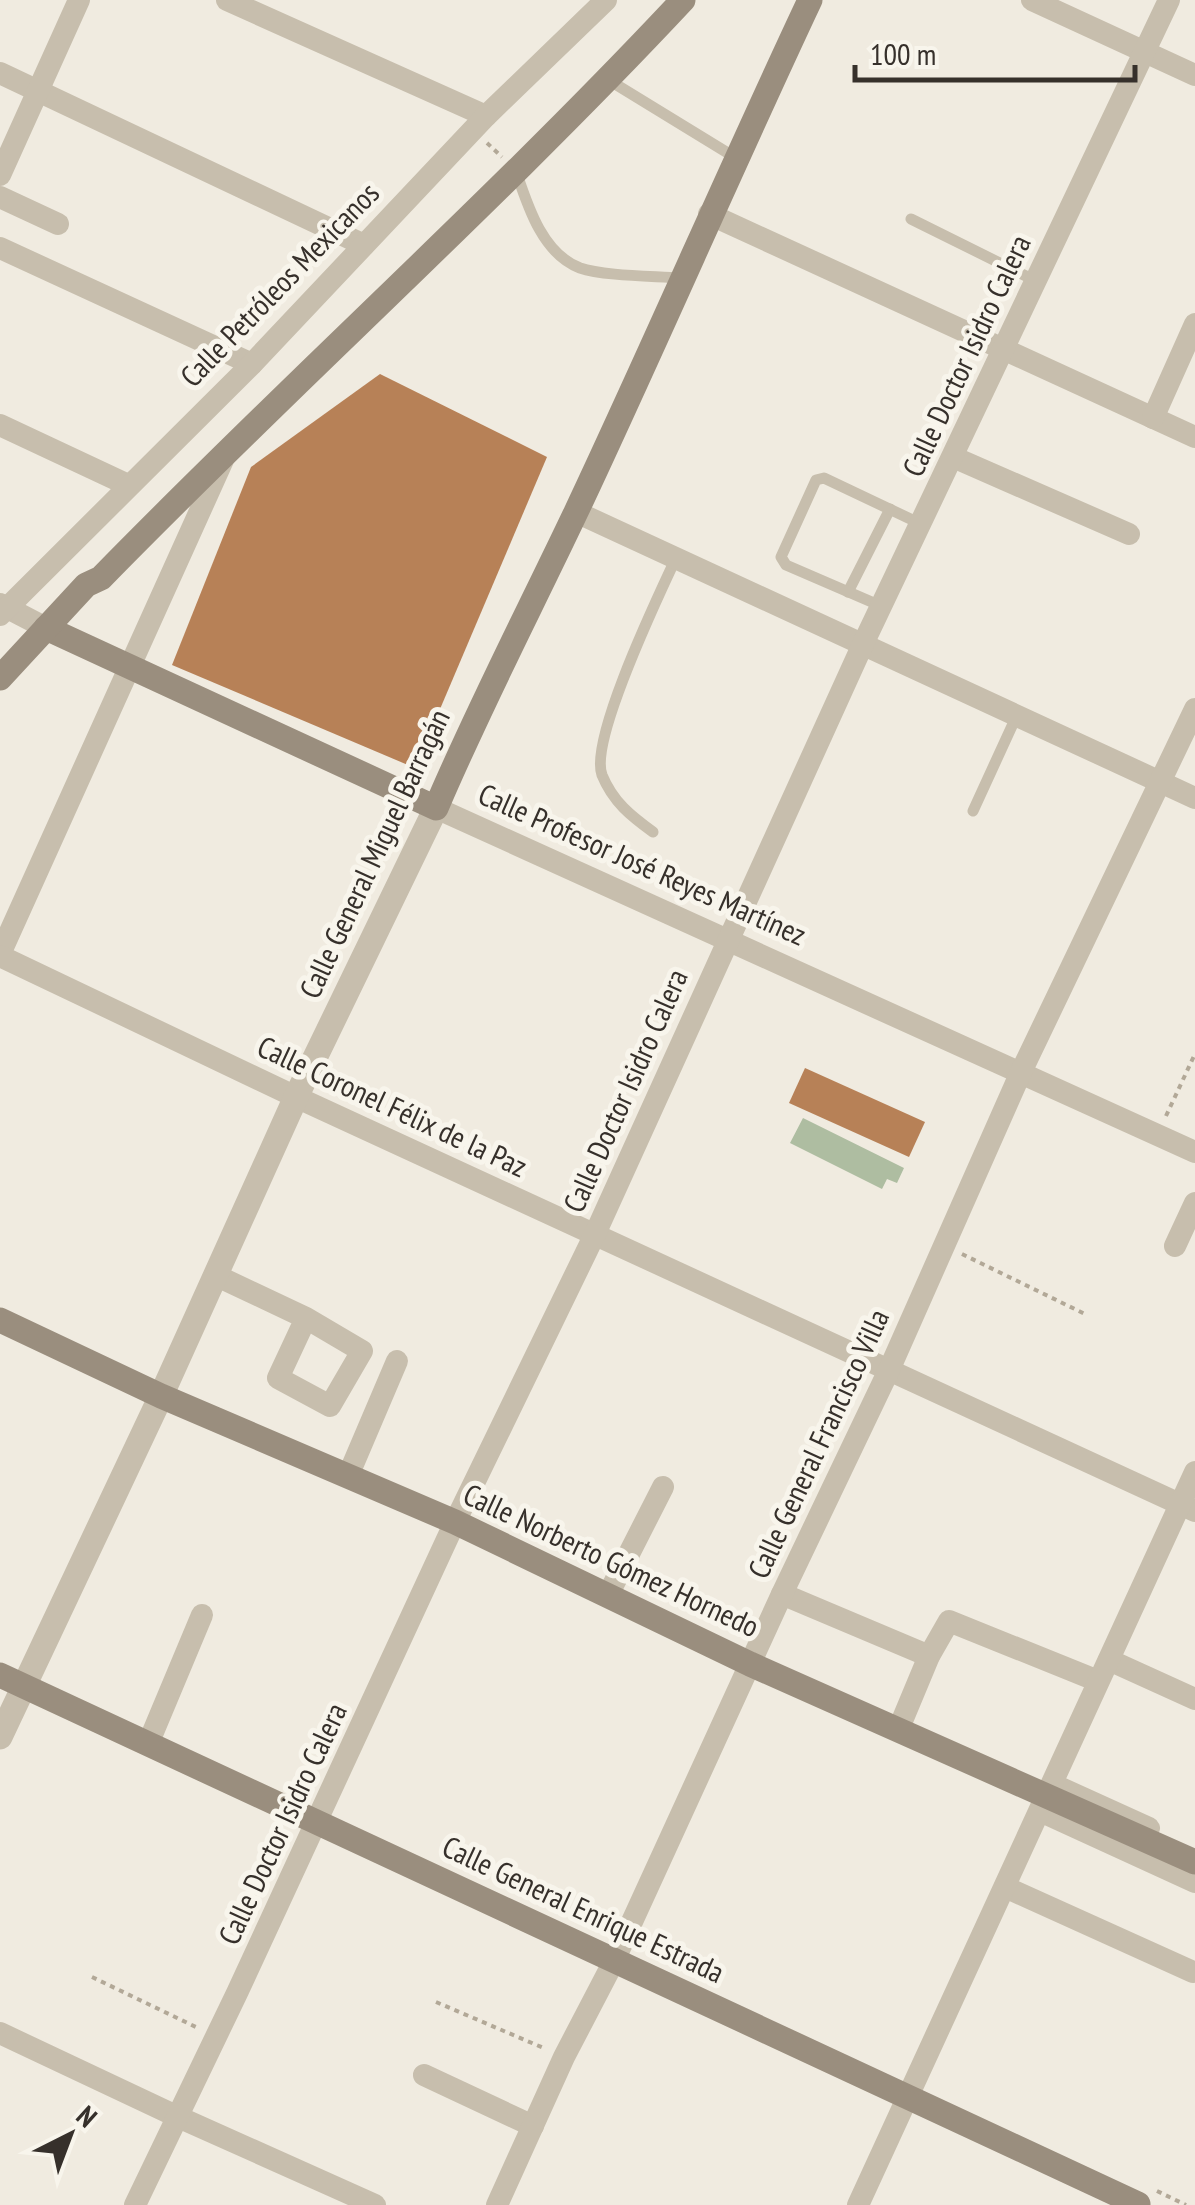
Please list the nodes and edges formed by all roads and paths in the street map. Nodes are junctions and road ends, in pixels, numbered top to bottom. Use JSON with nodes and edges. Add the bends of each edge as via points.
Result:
{"nodes":[{"id":1,"x":79,"y":0,"type":"edge"},
{"id":2,"x":227,"y":0,"type":"edge"},
{"id":3,"x":683,"y":0,"type":"edge"},
{"id":4,"x":810,"y":0,"type":"edge"},
{"id":5,"x":1032,"y":0,"type":"edge"},
{"id":6,"x":1169,"y":0,"type":"edge"},
{"id":7,"x":604,"y":1,"type":"edge"},
{"id":8,"x":1145,"y":52,"type":"junction"},
{"id":9,"x":0,"y":72,"type":"edge"},
{"id":10,"x":1195,"y":75,"type":"edge"},
{"id":11,"x":607,"y":80,"type":"junction"},
{"id":12,"x":38,"y":90,"type":"junction"},
{"id":13,"x":479,"y":123,"type":"junction"},
{"id":14,"x":736,"y":158,"type":"junction"},
{"id":15,"x":516,"y":170,"type":"junction"},
{"id":16,"x":0,"y":175,"type":"edge"},
{"id":17,"x":0,"y":198,"type":"edge"},
{"id":18,"x":710,"y":214,"type":"junction"},
{"id":19,"x":911,"y":218,"type":"dead end"},
{"id":20,"x":58,"y":224,"type":"dead end"},
{"id":21,"x":364,"y":246,"type":"junction"},
{"id":22,"x":0,"y":248,"type":"edge"},
{"id":23,"x":680,"y":278,"type":"junction"},
{"id":24,"x":1036,"y":281,"type":"junction"},
{"id":25,"x":1195,"y":324,"type":"edge"},
{"id":26,"x":1004,"y":349,"type":"junction"},
{"id":27,"x":252,"y":364,"type":"junction"},
{"id":28,"x":1152,"y":418,"type":"junction"},
{"id":29,"x":0,"y":425,"type":"edge"},
{"id":30,"x":1195,"y":437,"type":"edge"},
{"id":31,"x":228,"y":448,"type":"junction"},
{"id":32,"x":953,"y":457,"type":"junction"},
{"id":33,"x":128,"y":484,"type":"junction"},
{"id":34,"x":890,"y":510,"type":"junction"},
{"id":35,"x":576,"y":512,"type":"junction"},
{"id":36,"x":921,"y":524,"type":"junction"},
{"id":37,"x":1129,"y":534,"type":"dead end"},
{"id":38,"x":676,"y":558,"type":"junction"},
{"id":39,"x":848,"y":592,"type":"junction"},
{"id":40,"x":881,"y":606,"type":"junction"},
{"id":41,"x":2,"y":609,"type":"edge"},
{"id":42,"x":54,"y":632,"type":"junction"},
{"id":43,"x":863,"y":644,"type":"junction"},
{"id":44,"x":129,"y":667,"type":"junction"},
{"id":45,"x":0,"y":678,"type":"edge"},
{"id":46,"x":0,"y":691,"type":"edge"},
{"id":47,"x":1195,"y":709,"type":"edge"},
{"id":48,"x":1017,"y":715,"type":"junction"},
{"id":49,"x":1160,"y":783,"type":"junction"},
{"id":50,"x":1195,"y":798,"type":"edge"},
{"id":51,"x":436,"y":808,"type":"junction"},
{"id":52,"x":973,"y":811,"type":"dead end"},
{"id":53,"x":653,"y":832,"type":"dead end"},
{"id":54,"x":728,"y":939,"type":"junction"},
{"id":55,"x":0,"y":955,"type":"edge"},
{"id":56,"x":1194,"y":1056,"type":"edge"},
{"id":57,"x":1021,"y":1072,"type":"junction"},
{"id":58,"x":296,"y":1096,"type":"junction"},
{"id":59,"x":1158,"y":1134,"type":"junction"},
{"id":60,"x":1192,"y":1143,"type":"edge"},
{"id":61,"x":1195,"y":1202,"type":"edge"},
{"id":62,"x":594,"y":1234,"type":"junction"},
{"id":63,"x":944,"y":1245,"type":"junction"},
{"id":64,"x":1175,"y":1246,"type":"dead end"},
{"id":65,"x":215,"y":1275,"type":"junction"},
{"id":66,"x":1087,"y":1314,"type":"dead end"},
{"id":67,"x":306,"y":1318,"type":"dead end"},
{"id":68,"x":0,"y":1320,"type":"edge"},
{"id":69,"x":397,"y":1361,"type":"dead end"},
{"id":70,"x":889,"y":1370,"type":"junction"},
{"id":71,"x":161,"y":1396,"type":"junction"},
{"id":72,"x":1195,"y":1472,"type":"edge"},
{"id":73,"x":348,"y":1476,"type":"junction"},
{"id":74,"x":663,"y":1487,"type":"dead end"},
{"id":75,"x":1188,"y":1508,"type":"edge"},
{"id":76,"x":455,"y":1522,"type":"junction"},
{"id":77,"x":782,"y":1594,"type":"junction"},
{"id":78,"x":608,"y":1596,"type":"junction"},
{"id":79,"x":202,"y":1615,"type":"dead end"},
{"id":80,"x":929,"y":1656,"type":"junction"},
{"id":81,"x":750,"y":1664,"type":"junction"},
{"id":82,"x":1104,"y":1670,"type":"junction"},
{"id":83,"x":12,"y":1681,"type":"edge"},
{"id":84,"x":1195,"y":1699,"type":"edge"},
{"id":85,"x":899,"y":1728,"type":"junction"},
{"id":86,"x":0,"y":1736,"type":"edge"},
{"id":87,"x":148,"y":1744,"type":"junction"},
{"id":88,"x":1046,"y":1797,"type":"junction"},
{"id":89,"x":317,"y":1823,"type":"junction"},
{"id":90,"x":1195,"y":1849,"type":"edge"},
{"id":91,"x":1195,"y":1862,"type":"edge"},
{"id":92,"x":1195,"y":1882,"type":"edge"},
{"id":93,"x":1005,"y":1886,"type":"junction"},
{"id":94,"x":614,"y":1961,"type":"junction"},
{"id":95,"x":1193,"y":1972,"type":"edge"},
{"id":96,"x":92,"y":1977,"type":"dead end"},
{"id":97,"x":436,"y":2002,"type":"dead end"},
{"id":98,"x":0,"y":2032,"type":"edge"},
{"id":99,"x":216,"y":2036,"type":"junction"},
{"id":100,"x":564,"y":2057,"type":"junction"},
{"id":101,"x":424,"y":2075,"type":"dead end"},
{"id":102,"x":908,"y":2097,"type":"junction"},
{"id":103,"x":176,"y":2116,"type":"junction"},
{"id":104,"x":533,"y":2126,"type":"junction"},
{"id":105,"x":1138,"y":2204,"type":"edge"},
{"id":106,"x":135,"y":2205,"type":"edge"},
{"id":107,"x":375,"y":2205,"type":"edge"},
{"id":108,"x":498,"y":2205,"type":"edge"},
{"id":109,"x":858,"y":2205,"type":"edge"}],
"edges":[{"from":1,"to":12,"type":"street"},
{"from":2,"to":13,"type":"street"},
{"from":3,"to":11,"type":"main road"},
{"from":4,"to":14,"type":"main road","name":"Calle General Miguel Barragán"},
{"from":5,"to":8,"type":"street"},
{"from":6,"to":8,"type":"street","name":"Calle Doctor Isidro Calera"},
{"from":7,"to":13,"type":"street","name":"Calle Petróleos Mexicanos"},
{"from":8,"to":10,"type":"street"},
{"from":8,"to":24,"type":"street","name":"Calle Doctor Isidro Calera"},
{"from":9,"to":12,"type":"street"},
{"from":11,"to":14,"type":"lane"},
{"from":11,"to":15,"type":"main road"},
{"from":12,"to":16,"type":"street"},
{"from":12,"to":21,"type":"street"},
{"from":13,"to":15,"type":"path"},
{"from":13,"to":21,"type":"street","name":"Calle Petróleos Mexicanos"},
{"from":14,"to":18,"type":"main road","name":"Calle General Miguel Barragán"},
{"from":15,"to":23,"type":"lane","via":[[532,220],[579,268]]},
{"from":15,"to":31,"type":"main road"},
{"from":17,"to":20,"type":"street"},
{"from":18,"to":23,"type":"main road","name":"Calle General Miguel Barragán"},
{"from":18,"to":26,"type":"street"},
{"from":19,"to":24,"type":"lane"},
{"from":21,"to":27,"type":"street","name":"Calle Petróleos Mexicanos"},
{"from":22,"to":27,"type":"street"},
{"from":23,"to":35,"type":"main road","name":"Calle General Miguel Barragán"},
{"from":24,"to":26,"type":"street","name":"Calle Doctor Isidro Calera"},
{"from":25,"to":28,"type":"street"},
{"from":26,"to":28,"type":"street"},
{"from":26,"to":32,"type":"street","name":"Calle Doctor Isidro Calera"},
{"from":27,"to":33,"type":"street","name":"Calle Petróleos Mexicanos"},
{"from":28,"to":30,"type":"street"},
{"from":29,"to":33,"type":"street"},
{"from":31,"to":42,"type":"main road","via":[[101,578],[99,596]]},
{"from":31,"to":44,"type":"street"},
{"from":32,"to":36,"type":"street","name":"Calle Doctor Isidro Calera"},
{"from":32,"to":37,"type":"street"},
{"from":33,"to":41,"type":"street","name":"Calle Petróleos Mexicanos"},
{"from":34,"to":36,"type":"lane"},
{"from":34,"to":39,"type":"lane"},
{"from":34,"to":39,"type":"lane","via":[[816,480],[781,558]]},
{"from":35,"to":38,"type":"street"},
{"from":35,"to":51,"type":"main road","name":"Calle General Miguel Barragán"},
{"from":36,"to":40,"type":"street","name":"Calle Doctor Isidro Calera"},
{"from":38,"to":43,"type":"street"},
{"from":38,"to":53,"type":"lane","via":[[603,734],[600,772],[619,806]]},
{"from":39,"to":40,"type":"lane"},
{"from":40,"to":43,"type":"street","name":"Calle Doctor Isidro Calera"},
{"from":41,"to":42,"type":"street","name":"Calle Profesor José Reyes Martínez"},
{"from":42,"to":44,"type":"main road","name":"Calle Profesor José Reyes Martínez"},
{"from":42,"to":45,"type":"main road"},
{"from":42,"to":46,"type":"main road","via":[[16,683]]},
{"from":43,"to":48,"type":"street"},
{"from":43,"to":54,"type":"street","name":"Calle Doctor Isidro Calera"},
{"from":44,"to":51,"type":"main road","name":"Calle Profesor José Reyes Martínez"},
{"from":44,"to":55,"type":"street"},
{"from":47,"to":49,"type":"street","name":"Calle General Francisco Villa"},
{"from":48,"to":49,"type":"street"},
{"from":48,"to":52,"type":"lane"},
{"from":49,"to":50,"type":"street"},
{"from":49,"to":57,"type":"street","name":"Calle General Francisco Villa"},
{"from":51,"to":54,"type":"street","name":"Calle Profesor José Reyes Martínez"},
{"from":51,"to":58,"type":"street","name":"Calle General Miguel Barragán"},
{"from":54,"to":57,"type":"street","name":"Calle Profesor José Reyes Martínez"},
{"from":54,"to":62,"type":"street","name":"Calle Doctor Isidro Calera"},
{"from":55,"to":58,"type":"street","name":"Calle Coronel Félix de la Paz"},
{"from":56,"to":59,"type":"path"},
{"from":57,"to":59,"type":"street","name":"Calle Profesor José Reyes Martínez"},
{"from":57,"to":63,"type":"street","name":"Calle General Francisco Villa"},
{"from":58,"to":62,"type":"street","name":"Calle Coronel Félix de la Paz"},
{"from":58,"to":65,"type":"street","name":"Calle General Miguel Barragán"},
{"from":59,"to":60,"type":"street","name":"Calle Profesor José Reyes Martínez"},
{"from":61,"to":64,"type":"street"},
{"from":62,"to":70,"type":"street","name":"Calle Coronel Félix de la Paz"},
{"from":62,"to":76,"type":"street","name":"Calle Doctor Isidro Calera"},
{"from":63,"to":66,"type":"path"},
{"from":63,"to":70,"type":"street","name":"Calle General Francisco Villa"},
{"from":65,"to":67,"type":"street"},
{"from":65,"to":71,"type":"street","name":"Calle General Miguel Barragán"},
{"from":68,"to":71,"type":"main road","name":"Calle Norberto Gómez Hornedo"},
{"from":69,"to":73,"type":"street"},
{"from":70,"to":75,"type":"street","name":"Calle Coronel Félix de la Paz"},
{"from":70,"to":77,"type":"street","name":"Calle General Francisco Villa"},
{"from":71,"to":73,"type":"main road","name":"Calle Norberto Gómez Hornedo"},
{"from":71,"to":83,"type":"street","name":"Calle General Miguel Barragán"},
{"from":72,"to":75,"type":"street"},
{"from":73,"to":76,"type":"main road","name":"Calle Norberto Gómez Hornedo"},
{"from":74,"to":78,"type":"street"},
{"from":75,"to":82,"type":"street"},
{"from":76,"to":78,"type":"main road","name":"Calle Norberto Gómez Hornedo"},
{"from":76,"to":89,"type":"street","name":"Calle Doctor Isidro Calera"},
{"from":77,"to":80,"type":"street"},
{"from":77,"to":81,"type":"street","name":"Calle General Francisco Villa"},
{"from":78,"to":81,"type":"main road","name":"Calle Norberto Gómez Hornedo"},
{"from":79,"to":87,"type":"street"},
{"from":80,"to":82,"type":"street","via":[[949,1621]]},
{"from":80,"to":85,"type":"street"},
{"from":81,"to":85,"type":"main road","name":"Calle Norberto Gómez Hornedo"},
{"from":81,"to":94,"type":"street","name":"Calle General Francisco Villa"},
{"from":82,"to":84,"type":"street"},
{"from":82,"to":88,"type":"street"},
{"from":83,"to":86,"type":"street","name":"Calle General Miguel Barragán"},
{"from":83,"to":87,"type":"main road","name":"Calle General Enrique Estrada"},
{"from":85,"to":88,"type":"main road","name":"Calle Norberto Gómez Hornedo"},
{"from":87,"to":89,"type":"main road","name":"Calle General Enrique Estrada"},
{"from":88,"to":90,"type":"street","name":"Calle Norberto Gómez Hornedo"},
{"from":88,"to":91,"type":"main road","name":"Calle Norberto Gómez Hornedo"},
{"from":88,"to":92,"type":"street","name":"Calle Norberto Gómez Hornedo"},
{"from":88,"to":93,"type":"street"},
{"from":89,"to":94,"type":"main road","name":"Calle General Enrique Estrada"},
{"from":89,"to":99,"type":"street","name":"Calle Doctor Isidro Calera"},
{"from":93,"to":95,"type":"street"},
{"from":93,"to":102,"type":"street"},
{"from":94,"to":100,"type":"street","name":"Calle General Francisco Villa"},
{"from":94,"to":102,"type":"main road","name":"Calle General Enrique Estrada"},
{"from":96,"to":99,"type":"path"},
{"from":97,"to":100,"type":"path"},
{"from":98,"to":103,"type":"street"},
{"from":99,"to":103,"type":"street","name":"Calle Doctor Isidro Calera"},
{"from":100,"to":104,"type":"street","name":"Calle General Francisco Villa"},
{"from":101,"to":104,"type":"street"},
{"from":102,"to":105,"type":"main road","name":"Calle General Enrique Estrada"},
{"from":102,"to":109,"type":"street"},
{"from":103,"to":106,"type":"street","name":"Calle Doctor Isidro Calera"},
{"from":103,"to":107,"type":"street"},
{"from":104,"to":108,"type":"street","name":"Calle General Francisco Villa"}]}
